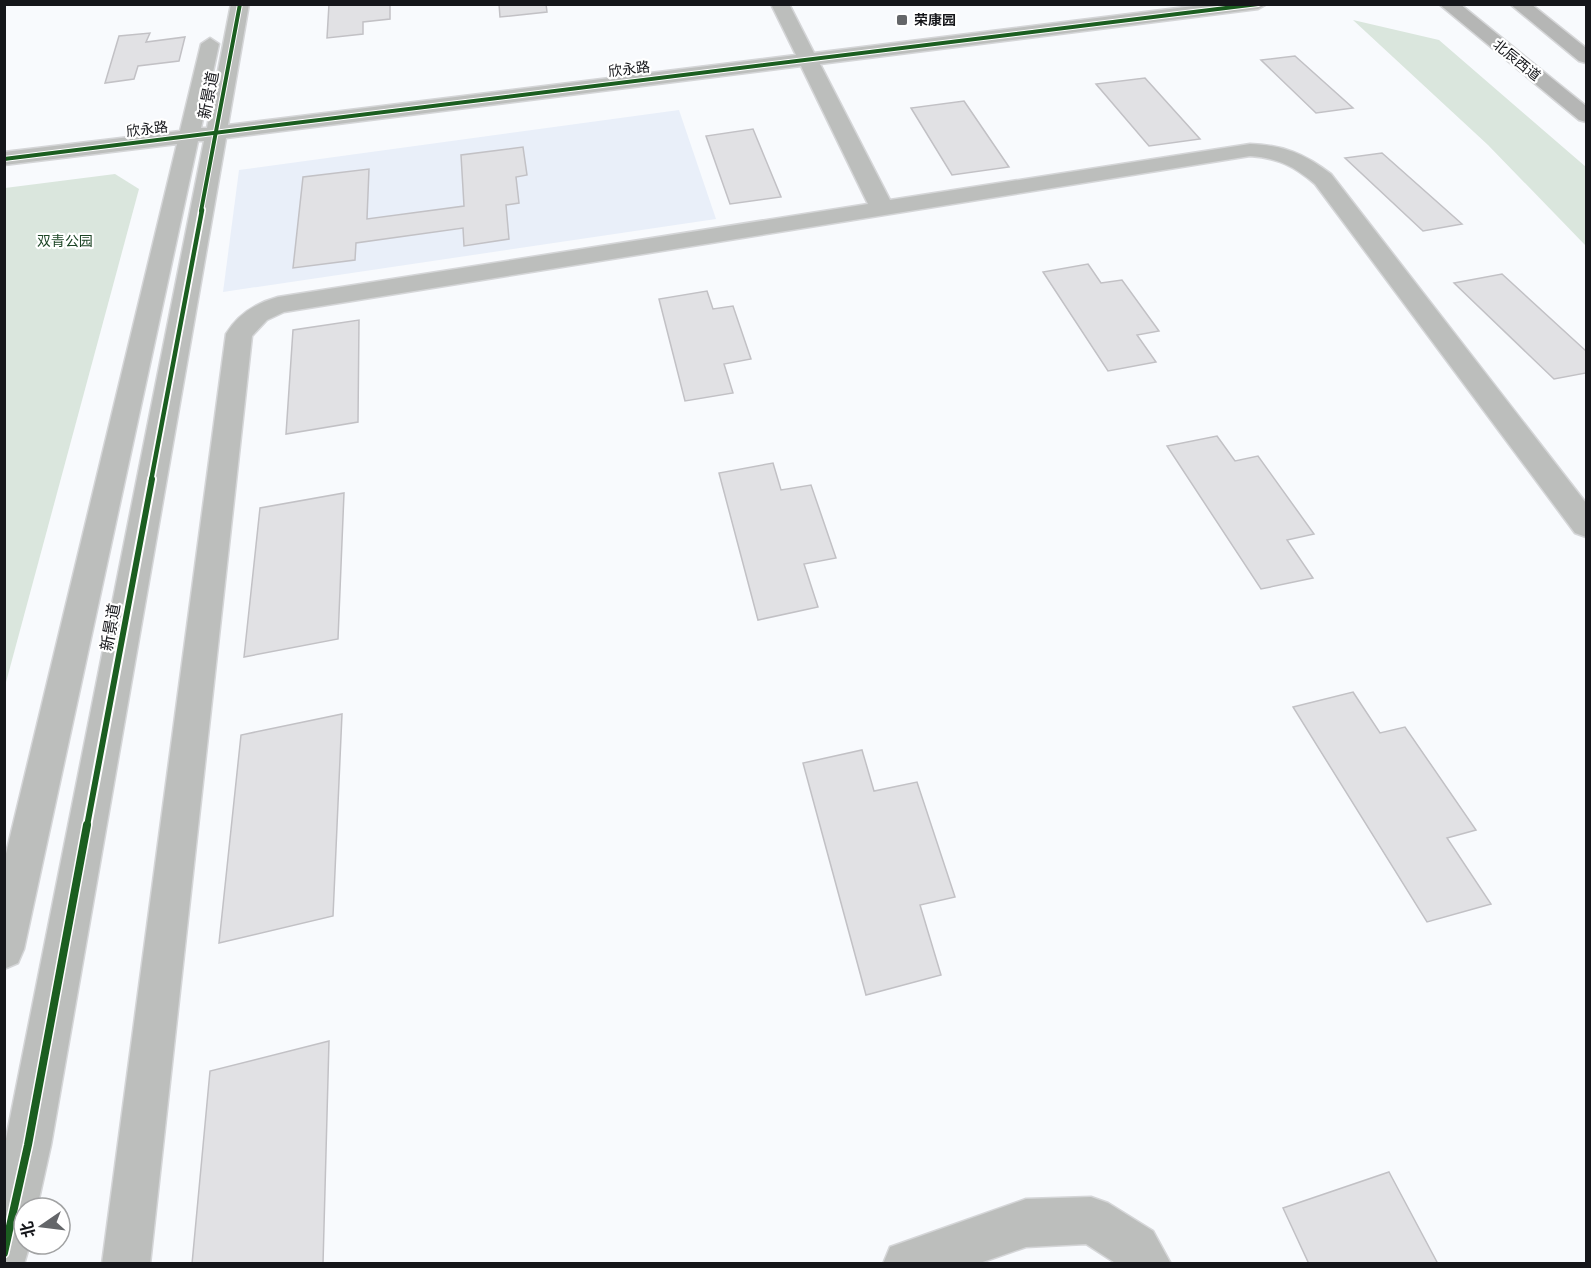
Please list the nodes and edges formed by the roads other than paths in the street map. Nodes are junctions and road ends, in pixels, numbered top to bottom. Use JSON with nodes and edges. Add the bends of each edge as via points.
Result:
{"nodes":[{"id":1,"x":218,"y":4,"type":"edge"},
{"id":2,"x":240,"y":4,"type":"edge"},
{"id":3,"x":780,"y":4,"type":"edge"},
{"id":4,"x":1123,"y":4,"type":"edge"},
{"id":5,"x":1258,"y":4,"type":"edge"},
{"id":6,"x":1448,"y":4,"type":"edge"},
{"id":7,"x":1519,"y":4,"type":"edge"},
{"id":8,"x":806,"y":52,"type":"junction"},
{"id":9,"x":1587,"y":57,"type":"edge"},
{"id":10,"x":1587,"y":116,"type":"edge"},
{"id":11,"x":203,"y":126,"type":"junction"},
{"id":12,"x":4,"y":142,"type":"edge"},
{"id":13,"x":4,"y":159,"type":"edge"},
{"id":14,"x":883,"y":210,"type":"junction"},
{"id":15,"x":1587,"y":525,"type":"edge"},
{"id":16,"x":4,"y":949,"type":"edge"},
{"id":17,"x":4,"y":1253,"type":"edge"},
{"id":18,"x":126,"y":1263,"type":"edge"},
{"id":19,"x":907,"y":1263,"type":"edge"},
{"id":20,"x":1147,"y":1263,"type":"edge"}],
"edges":[{"from":1,"to":11,"type":"street","name":"新景道"},
{"from":2,"to":11,"type":"street","name":"新景道"},
{"from":3,"to":8,"type":"street"},
{"from":4,"to":8,"type":"street","name":"欣永路"},
{"from":5,"to":8,"type":"street","name":"欣永路"},
{"from":6,"to":10,"type":"main road","name":"北辰西道"},
{"from":7,"to":9,"type":"main road"},
{"from":8,"to":11,"type":"street","name":"欣永路"},
{"from":8,"to":14,"type":"street"},
{"from":11,"to":12,"type":"street","name":"欣永路"},
{"from":11,"to":13,"type":"street","name":"欣永路"},
{"from":11,"to":16,"type":"street","name":"新景道"},
{"from":11,"to":17,"type":"street","name":"新景道","via":[[28,1145]]},
{"from":14,"to":15,"type":"street","via":[[1250,150],[1280,151],[1323,178]]},
{"from":14,"to":18,"type":"street","via":[[278,304],[258,314],[239,334]]},
{"from":19,"to":20,"type":"street","via":[[1026,1222],[1091,1220],[1136,1248]]}]}
